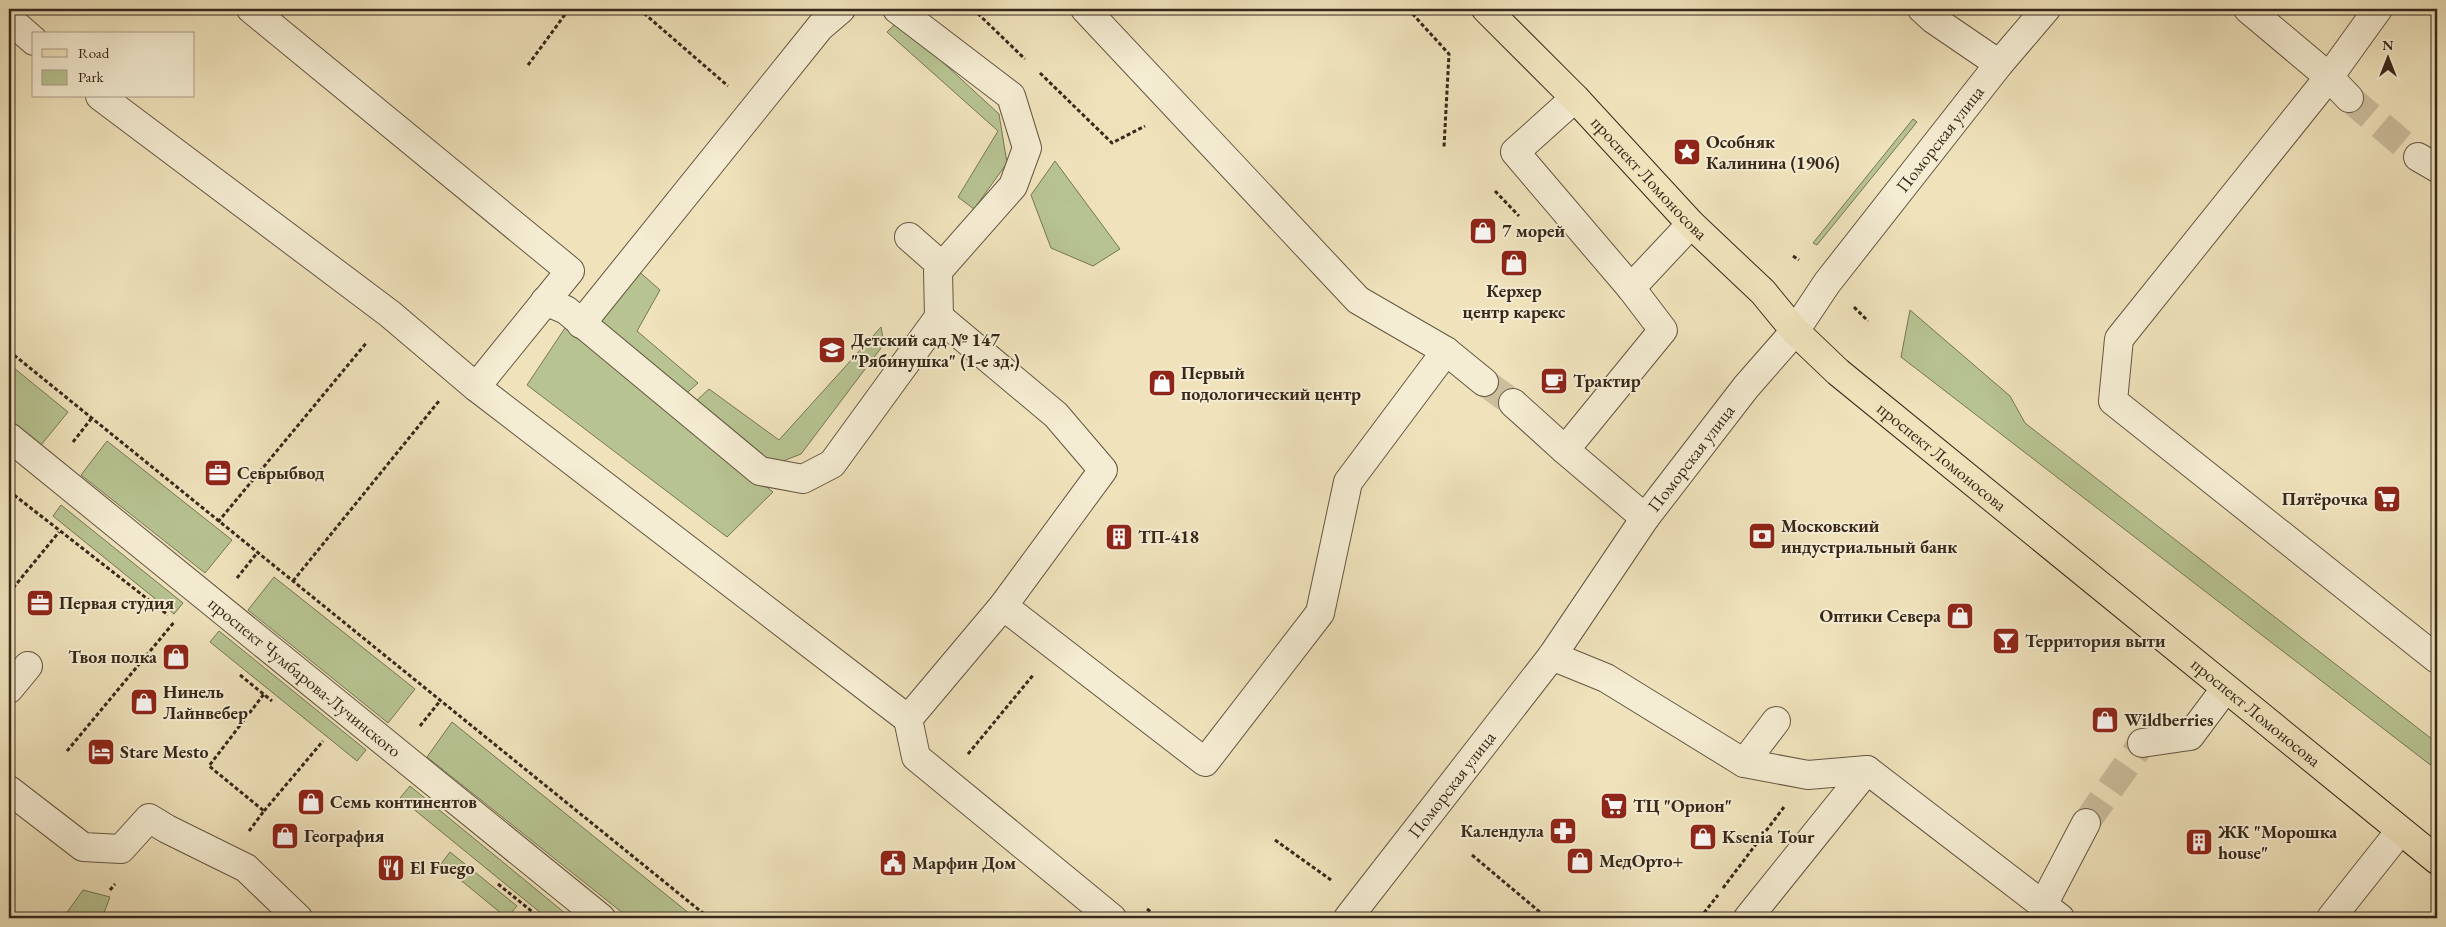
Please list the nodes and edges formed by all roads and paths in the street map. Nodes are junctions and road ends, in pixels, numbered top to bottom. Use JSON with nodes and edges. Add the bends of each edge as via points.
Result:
{"nodes":[{"id":1,"x":251,"y":9,"type":"edge"},
{"id":2,"x":569,"y":9,"type":"edge"},
{"id":3,"x":639,"y":9,"type":"edge"},
{"id":4,"x":841,"y":9,"type":"edge"},
{"id":5,"x":897,"y":9,"type":"edge"},
{"id":6,"x":974,"y":9,"type":"edge"},
{"id":7,"x":1085,"y":9,"type":"edge"},
{"id":8,"x":1408,"y":9,"type":"edge"},
{"id":9,"x":1922,"y":9,"type":"edge"},
{"id":10,"x":2046,"y":9,"type":"edge"},
{"id":11,"x":2248,"y":9,"type":"edge"},
{"id":12,"x":2378,"y":9,"type":"edge"},
{"id":13,"x":1494,"y":11,"type":"edge"},
{"id":14,"x":9,"y":20,"type":"edge"},
{"id":15,"x":32,"y":39,"type":"edge"},
{"id":16,"x":1029,"y":62,"type":"dead end"},
{"id":17,"x":1999,"y":64,"type":"junction"},
{"id":18,"x":528,"y":65,"type":"dead end"},
{"id":19,"x":1036,"y":69,"type":"dead end"},
{"id":20,"x":2329,"y":77,"type":"junction"},
{"id":21,"x":103,"y":98,"type":"edge"},
{"id":22,"x":1575,"y":98,"type":"junction"},
{"id":23,"x":2349,"y":98,"type":"tunnel mouth"},
{"id":24,"x":755,"y":109,"type":"junction"},
{"id":25,"x":1179,"y":109,"type":"junction"},
{"id":26,"x":1444,"y":147,"type":"dead end"},
{"id":27,"x":1495,"y":191,"type":"dead end"},
{"id":28,"x":1521,"y":218,"type":"dead end"},
{"id":29,"x":1691,"y":224,"type":"junction"},
{"id":30,"x":909,"y":237,"type":"dead end"},
{"id":31,"x":942,"y":266,"type":"junction"},
{"id":32,"x":1631,"y":288,"type":"junction"},
{"id":33,"x":545,"y":301,"type":"junction"},
{"id":34,"x":1852,"y":306,"type":"dead end"},
{"id":35,"x":390,"y":314,"type":"junction"},
{"id":36,"x":939,"y":317,"type":"junction"},
{"id":37,"x":1868,"y":321,"type":"dead end"},
{"id":38,"x":580,"y":324,"type":"junction"},
{"id":39,"x":1796,"y":331,"type":"junction"},
{"id":40,"x":9,"y":351,"type":"edge"},
{"id":41,"x":1446,"y":351,"type":"junction"},
{"id":42,"x":469,"y":381,"type":"junction"},
{"id":43,"x":1484,"y":382,"type":"tunnel mouth"},
{"id":44,"x":1513,"y":402,"type":"tunnel mouth"},
{"id":45,"x":9,"y":438,"type":"edge"},
{"id":46,"x":1565,"y":450,"type":"junction"},
{"id":47,"x":9,"y":491,"type":"edge"},
{"id":48,"x":1645,"y":518,"type":"junction"},
{"id":49,"x":218,"y":522,"type":"junction"},
{"id":50,"x":59,"y":532,"type":"junction"},
{"id":51,"x":293,"y":581,"type":"junction"},
{"id":52,"x":9,"y":593,"type":"edge"},
{"id":53,"x":1004,"y":606,"type":"junction"},
{"id":54,"x":174,"y":621,"type":"junction"},
{"id":55,"x":180,"y":625,"type":"dead end"},
{"id":56,"x":1552,"y":656,"type":"junction"},
{"id":57,"x":2437,"y":659,"type":"edge"},
{"id":58,"x":28,"y":666,"type":"dead end"},
{"id":59,"x":1038,"y":669,"type":"dead end"},
{"id":60,"x":235,"y":670,"type":"dead end"},
{"id":61,"x":9,"y":689,"type":"edge"},
{"id":62,"x":2225,"y":689,"type":"junction"},
{"id":63,"x":264,"y":694,"type":"junction"},
{"id":64,"x":279,"y":706,"type":"dead end"},
{"id":65,"x":908,"y":718,"type":"junction"},
{"id":66,"x":1776,"y":721,"type":"dead end"},
{"id":67,"x":316,"y":736,"type":"dead end"},
{"id":68,"x":323,"y":741,"type":"junction"},
{"id":69,"x":2142,"y":743,"type":"dead end"},
{"id":70,"x":330,"y":747,"type":"dead end"},
{"id":71,"x":68,"y":751,"type":"dead end"},
{"id":72,"x":964,"y":758,"type":"dead end"},
{"id":73,"x":1744,"y":763,"type":"junction"},
{"id":74,"x":1867,"y":770,"type":"junction"},
{"id":75,"x":1808,"y":775,"type":"junction"},
{"id":76,"x":9,"y":790,"type":"edge"},
{"id":77,"x":264,"y":811,"type":"junction"},
{"id":78,"x":2086,"y":823,"type":"tunnel mouth"},
{"id":79,"x":2400,"y":832,"type":"junction"},
{"id":80,"x":1275,"y":840,"type":"dead end"},
{"id":81,"x":1472,"y":855,"type":"dead end"},
{"id":82,"x":228,"y":857,"type":"junction"},
{"id":83,"x":2437,"y":860,"type":"edge"},
{"id":84,"x":1331,"y":880,"type":"dead end"},
{"id":85,"x":494,"y":881,"type":"dead end"},
{"id":86,"x":2052,"y":912,"type":"edge"},
{"id":87,"x":298,"y":918,"type":"edge"},
{"id":88,"x":540,"y":918,"type":"edge"},
{"id":89,"x":601,"y":918,"type":"edge"},
{"id":90,"x":709,"y":918,"type":"edge"},
{"id":91,"x":1112,"y":918,"type":"edge"},
{"id":92,"x":1348,"y":918,"type":"edge"},
{"id":93,"x":1547,"y":918,"type":"edge"},
{"id":94,"x":1700,"y":918,"type":"edge"},
{"id":95,"x":1748,"y":918,"type":"edge"},
{"id":96,"x":2331,"y":918,"type":"edge"}],
"edges":[{"from":1,"to":33,"type":"street","via":[[570,271]]},
{"from":2,"to":18,"type":"path"},
{"from":3,"to":24,"type":"path"},
{"from":4,"to":24,"type":"street","via":[[820,27]]},
{"from":5,"to":31,"type":"street","via":[[1011,96],[1027,148],[1013,186]]},
{"from":6,"to":16,"type":"path"},
{"from":7,"to":25,"type":"street"},
{"from":8,"to":26,"type":"path","via":[[1450,54]]},
{"from":9,"to":17,"type":"street"},
{"from":10,"to":17,"type":"street","name":"Поморская улица"},
{"from":11,"to":20,"type":"street"},
{"from":12,"to":20,"type":"street"},
{"from":13,"to":22,"type":"main road","name":"проспект Ломоносова"},
{"from":14,"to":15,"type":"street"},
{"from":17,"to":39,"type":"street","name":"Поморская улица","via":[[1827,283]]},
{"from":19,"to":25,"type":"path","via":[[1112,143]]},
{"from":20,"to":23,"type":"street"},
{"from":20,"to":57,"type":"street","via":[[2119,339],[2112,401]]},
{"from":21,"to":35,"type":"street"},
{"from":22,"to":29,"type":"main road","name":"проспект Ломоносова"},
{"from":22,"to":32,"type":"street","via":[[1515,152]]},
{"from":24,"to":38,"type":"street"},
{"from":25,"to":41,"type":"street","via":[[1358,300]]},
{"from":27,"to":28,"type":"path"},
{"from":29,"to":32,"type":"street"},
{"from":29,"to":39,"type":"main road","name":"проспект Ломоносова","via":[[1763,292]]},
{"from":30,"to":31,"type":"street"},
{"from":31,"to":36,"type":"street","via":[[938,271]]},
{"from":32,"to":46,"type":"street","via":[[1663,330]]},
{"from":33,"to":38,"type":"street","via":[[566,310]]},
{"from":33,"to":42,"type":"street"},
{"from":34,"to":37,"type":"path"},
{"from":35,"to":42,"type":"street"},
{"from":35,"to":49,"type":"path"},
{"from":36,"to":38,"type":"street","via":[[832,464],[803,480],[760,471]]},
{"from":36,"to":53,"type":"street","via":[[1056,415],[1103,470]]},
{"from":39,"to":48,"type":"street","name":"Поморская улица","via":[[1746,387]]},
{"from":39,"to":62,"type":"main road","name":"проспект Ломоносова","via":[[1838,372]]},
{"from":40,"to":49,"type":"path"},
{"from":41,"to":43,"type":"street"},
{"from":41,"to":53,"type":"street","via":[[1348,482],[1320,613],[1205,762]]},
{"from":42,"to":51,"type":"path"},
{"from":42,"to":65,"type":"street"},
{"from":44,"to":46,"type":"street"},
{"from":45,"to":89,"type":"street","name":"проспект Чумбарова-Лучинского"},
{"from":46,"to":48,"type":"street"},
{"from":47,"to":50,"type":"path"},
{"from":48,"to":56,"type":"street","name":"Поморская улица"},
{"from":49,"to":51,"type":"path"},
{"from":50,"to":52,"type":"path"},
{"from":50,"to":54,"type":"path"},
{"from":51,"to":90,"type":"path"},
{"from":53,"to":65,"type":"street"},
{"from":54,"to":55,"type":"path"},
{"from":54,"to":71,"type":"path"},
{"from":56,"to":73,"type":"street","via":[[1606,678]]},
{"from":56,"to":92,"type":"street","name":"Поморская улица"},
{"from":58,"to":61,"type":"street"},
{"from":59,"to":72,"type":"path"},
{"from":60,"to":63,"type":"path"},
{"from":62,"to":69,"type":"street","via":[[2190,736]]},
{"from":62,"to":79,"type":"main road","name":"проспект Ломоносова"},
{"from":63,"to":64,"type":"path"},
{"from":63,"to":77,"type":"path","via":[[209,766]]},
{"from":65,"to":91,"type":"street","via":[[916,757]]},
{"from":66,"to":73,"type":"street"},
{"from":67,"to":68,"type":"path"},
{"from":68,"to":70,"type":"path"},
{"from":68,"to":77,"type":"path"},
{"from":73,"to":75,"type":"street"},
{"from":74,"to":75,"type":"street"},
{"from":74,"to":86,"type":"street"},
{"from":74,"to":95,"type":"street"},
{"from":75,"to":94,"type":"path"},
{"from":76,"to":82,"type":"street","via":[[83,847],[121,849],[150,818]]},
{"from":77,"to":82,"type":"path"},
{"from":78,"to":86,"type":"street"},
{"from":79,"to":83,"type":"main road","name":"проспект Ломоносова"},
{"from":79,"to":96,"type":"street"},
{"from":80,"to":84,"type":"path"},
{"from":81,"to":93,"type":"path"},
{"from":82,"to":87,"type":"street","via":[[246,868]]},
{"from":85,"to":88,"type":"path"}]}
